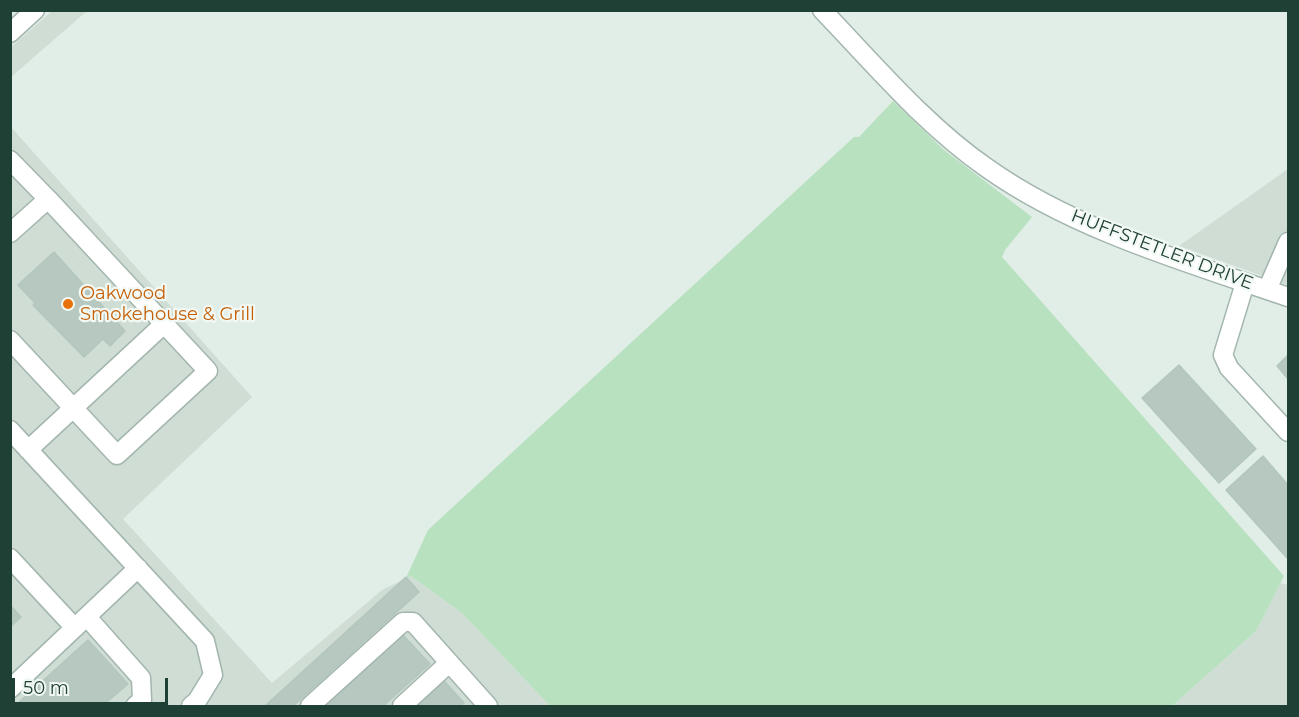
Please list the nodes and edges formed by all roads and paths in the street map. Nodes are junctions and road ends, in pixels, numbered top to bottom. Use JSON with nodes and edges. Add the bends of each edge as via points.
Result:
{"nodes":[{"id":1,"x":35,"y":10,"type":"edge"},
{"id":2,"x":822,"y":10,"type":"edge"},
{"id":3,"x":10,"y":33,"type":"edge"},
{"id":4,"x":10,"y":160,"type":"edge"},
{"id":5,"x":48,"y":199,"type":"junction"},
{"id":6,"x":10,"y":233,"type":"edge"},
{"id":7,"x":1288,"y":242,"type":"edge"},
{"id":8,"x":1245,"y":282,"type":"junction"},
{"id":9,"x":1267,"y":290,"type":"junction"},
{"id":10,"x":1288,"y":297,"type":"edge"},
{"id":11,"x":164,"y":324,"type":"junction"},
{"id":12,"x":10,"y":340,"type":"edge"},
{"id":13,"x":74,"y":408,"type":"junction"},
{"id":14,"x":10,"y":430,"type":"edge"},
{"id":15,"x":1288,"y":432,"type":"edge"},
{"id":16,"x":28,"y":450,"type":"junction"},
{"id":17,"x":10,"y":558,"type":"edge"},
{"id":18,"x":138,"y":568,"type":"junction"},
{"id":19,"x":81,"y":622,"type":"junction"},
{"id":20,"x":449,"y":663,"type":"junction"},
{"id":21,"x":10,"y":689,"type":"edge"},
{"id":22,"x":484,"y":705,"type":"edge"},
{"id":23,"x":135,"y":706,"type":"edge"},
{"id":24,"x":191,"y":706,"type":"edge"},
{"id":25,"x":310,"y":706,"type":"edge"},
{"id":26,"x":402,"y":706,"type":"edge"}],
"edges":[{"from":1,"to":3,"type":"street"},
{"from":2,"to":8,"type":"street","name":"HUFFSTETLER DRIVE","via":[[918,110],[1009,183],[1099,230]]},
{"from":4,"to":5,"type":"street"},
{"from":5,"to":6,"type":"street"},
{"from":5,"to":11,"type":"street"},
{"from":7,"to":9,"type":"street"},
{"from":8,"to":9,"type":"street","name":"HUFFSTETLER DRIVE"},
{"from":8,"to":15,"type":"street","via":[[1223,355],[1229,368]]},
{"from":9,"to":10,"type":"street","name":"HUFFSTETLER DRIVE"},
{"from":11,"to":13,"type":"street"},
{"from":11,"to":13,"type":"street","via":[[208,371],[117,455]]},
{"from":12,"to":13,"type":"street"},
{"from":13,"to":16,"type":"street"},
{"from":14,"to":16,"type":"street"},
{"from":16,"to":18,"type":"street"},
{"from":17,"to":19,"type":"street"},
{"from":18,"to":19,"type":"street"},
{"from":18,"to":24,"type":"street","via":[[205,641],[213,675]]},
{"from":19,"to":21,"type":"street"},
{"from":19,"to":23,"type":"street","via":[[141,678],[142,700]]},
{"from":20,"to":22,"type":"street"},
{"from":20,"to":25,"type":"street","via":[[413,622],[404,622]]},
{"from":20,"to":26,"type":"street"}]}
